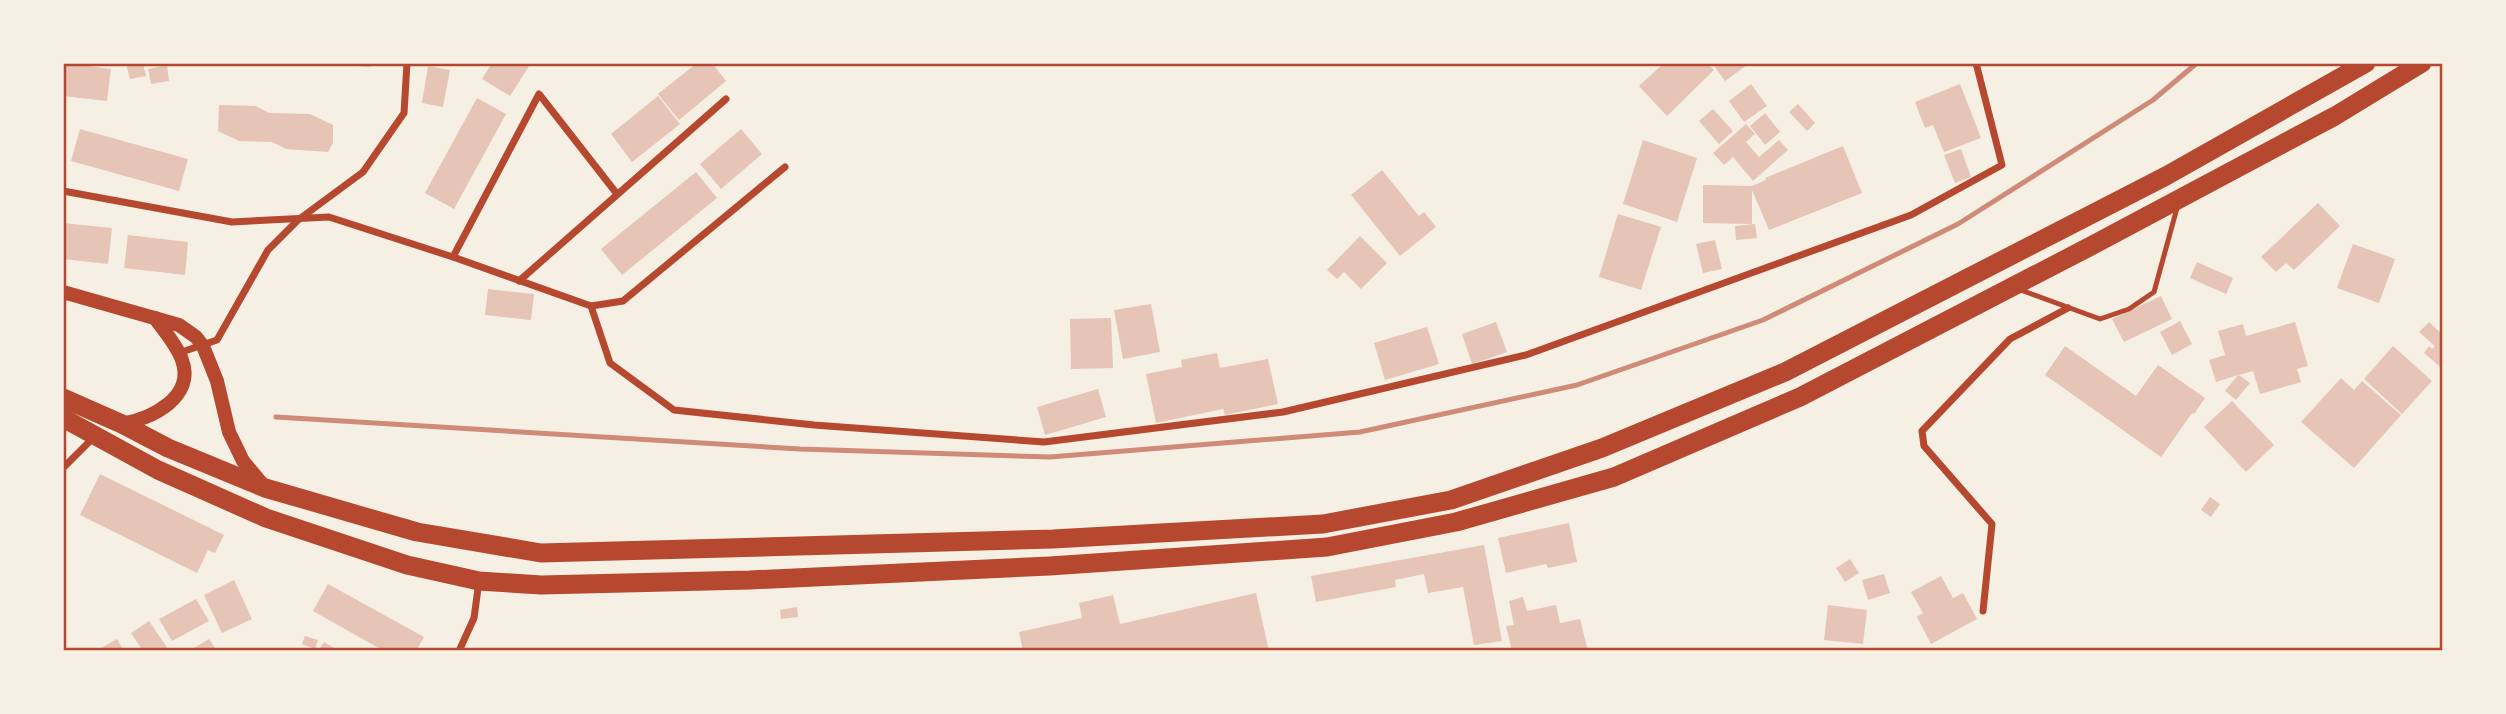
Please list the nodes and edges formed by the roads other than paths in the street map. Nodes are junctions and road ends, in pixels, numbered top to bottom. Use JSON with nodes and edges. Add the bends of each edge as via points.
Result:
{"nodes":[{"id":1,"x":407,"y":63,"type":"edge"},
{"id":2,"x":1976,"y":63,"type":"edge"},
{"id":3,"x":2366,"y":63,"type":"edge"},
{"id":4,"x":2422,"y":63,"type":"edge"},
{"id":5,"x":726,"y":99,"type":"dead end"},
{"id":6,"x":785,"y":167,"type":"dead end"},
{"id":7,"x":63,"y":191,"type":"edge"},
{"id":8,"x":617,"y":194,"type":"junction"},
{"id":9,"x":2179,"y":199,"type":"junction"},
{"id":10,"x":298,"y":220,"type":"junction"},
{"id":11,"x":453,"y":257,"type":"junction"},
{"id":12,"x":519,"y":281,"type":"junction"},
{"id":13,"x":2012,"y":287,"type":"junction"},
{"id":14,"x":63,"y":292,"type":"edge"},
{"id":15,"x":591,"y":306,"type":"junction"},
{"id":16,"x":2068,"y":308,"type":"junction"},
{"id":17,"x":155,"y":318,"type":"junction"},
{"id":18,"x":203,"y":346,"type":"junction"},
{"id":19,"x":179,"y":353,"type":"junction"},
{"id":20,"x":63,"y":398,"type":"edge"},
{"id":21,"x":63,"y":418,"type":"edge"},
{"id":22,"x":122,"y":424,"type":"junction"},
{"id":23,"x":96,"y":436,"type":"junction"},
{"id":24,"x":63,"y":468,"type":"edge"},
{"id":25,"x":265,"y":488,"type":"junction"},
{"id":26,"x":480,"y":581,"type":"junction"},
{"id":27,"x":1983,"y":611,"type":"dead end"},
{"id":28,"x":459,"y":651,"type":"edge"}],
"edges":[{"from":1,"to":10,"type":"street","via":[[404,113],[363,172]]},
{"from":2,"to":15,"type":"street","via":[[2002,165],[1910,215],[1526,355],[1283,411],[1044,442],[674,410],[610,363]]},
{"from":3,"to":25,"type":"highway","via":[[2166,176],[1785,372],[1602,448],[1451,500],[1310,525],[1053,539],[541,552],[417,532]]},
{"from":4,"to":9,"type":"highway","via":[[2335,116]]},
{"from":5,"to":8,"type":"street"},
{"from":6,"to":15,"type":"street","via":[[623,301]]},
{"from":7,"to":10,"type":"street","via":[[232,222]]},
{"from":8,"to":11,"type":"street","via":[[538,94]]},
{"from":8,"to":12,"type":"street"},
{"from":9,"to":13,"type":"highway"},
{"from":9,"to":16,"type":"lane","via":[[2154,292],[2129,309],[2100,319]]},
{"from":10,"to":11,"type":"street","via":[[329,217]]},
{"from":10,"to":18,"type":"street","via":[[268,250],[217,340]]},
{"from":11,"to":12,"type":"street"},
{"from":12,"to":15,"type":"street"},
{"from":13,"to":16,"type":"lane"},
{"from":13,"to":26,"type":"highway","via":[[1800,397],[1614,477],[1456,522],[1340,545],[1050,566],[750,580],[541,585]]},
{"from":14,"to":17,"type":"main road"},
{"from":16,"to":27,"type":"street","via":[[2010,339],[1922,431],[1924,446],[1992,524]]},
{"from":17,"to":18,"type":"main road","via":[[188,330]]},
{"from":17,"to":19,"type":"main road"},
{"from":18,"to":19,"type":"street"},
{"from":18,"to":25,"type":"main road","via":[[229,432],[243,461]]},
{"from":19,"to":22,"type":"main road","via":[[185,371],[178,392],[154,415]]},
{"from":20,"to":22,"type":"highway"},
{"from":21,"to":23,"type":"highway"},
{"from":22,"to":25,"type":"highway","via":[[168,449]]},
{"from":23,"to":24,"type":"street"},
{"from":23,"to":26,"type":"highway","via":[[158,470],[266,518],[407,565]]},
{"from":26,"to":28,"type":"street","via":[[474,618]]}]}
